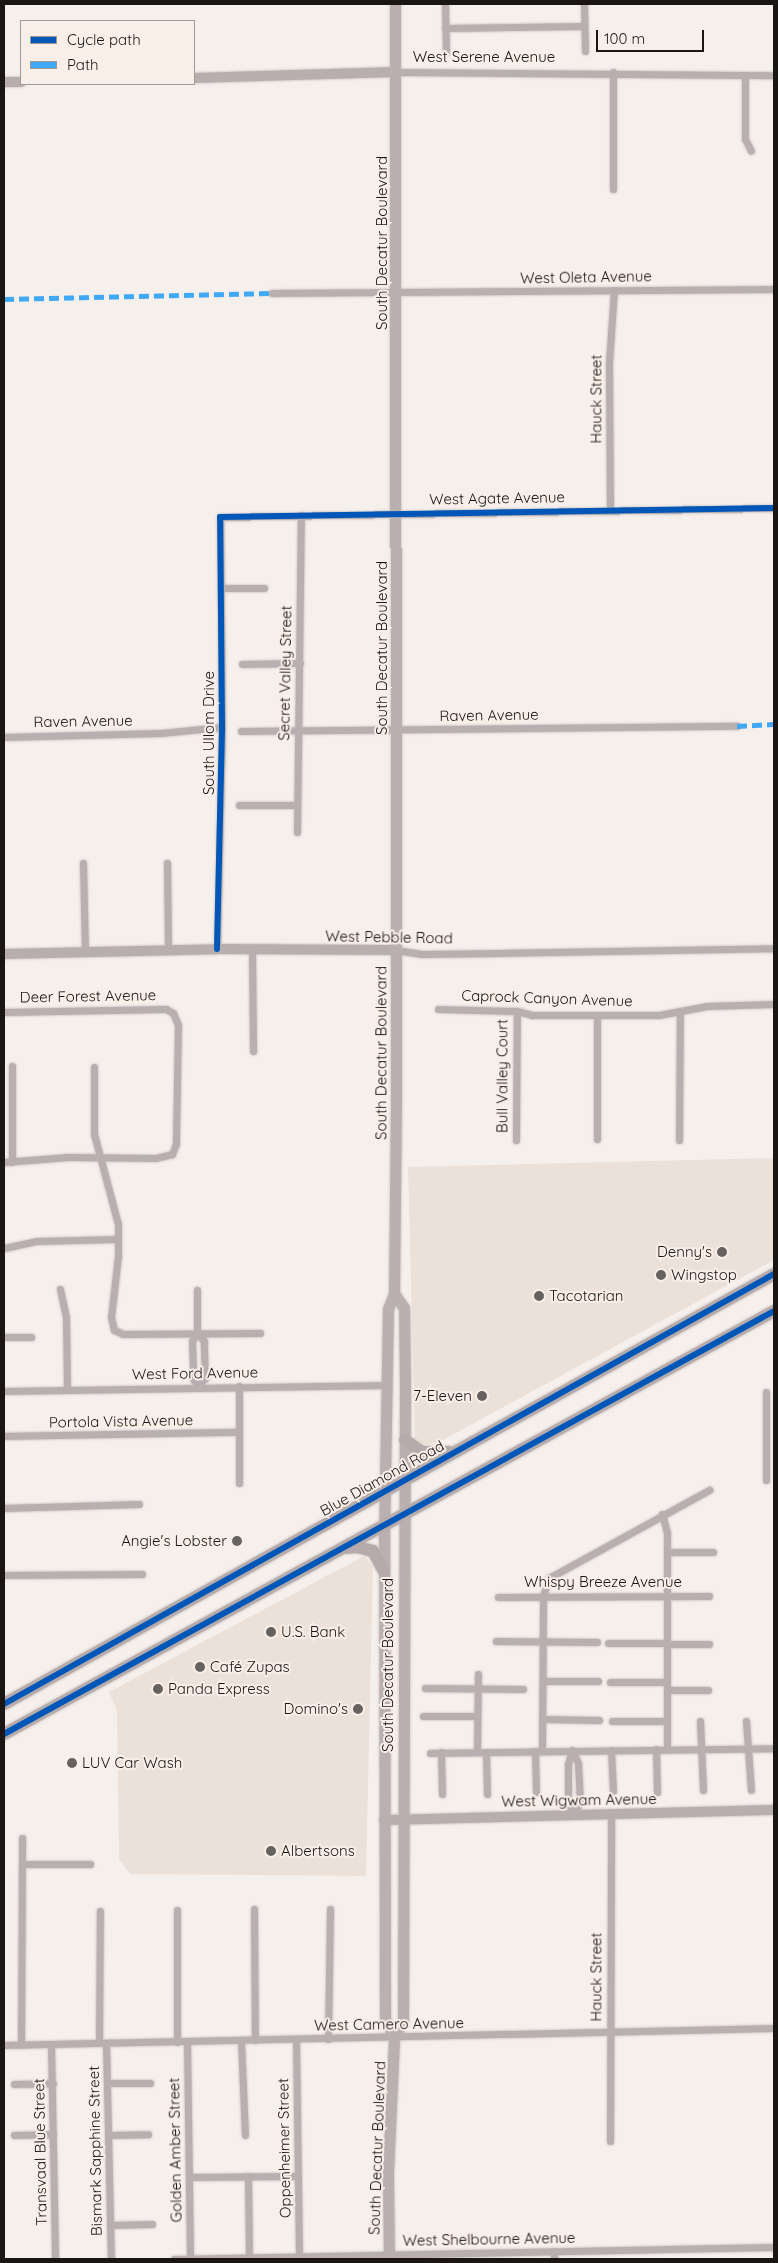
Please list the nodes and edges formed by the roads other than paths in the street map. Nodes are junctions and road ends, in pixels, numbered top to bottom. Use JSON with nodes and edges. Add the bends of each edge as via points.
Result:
{"nodes":[{"id":1,"x":395,"y":4,"type":"edge"},
{"id":2,"x":445,"y":4,"type":"edge"},
{"id":3,"x":584,"y":4,"type":"edge"},
{"id":4,"x":584,"y":26,"type":"junction"},
{"id":5,"x":445,"y":28,"type":"junction"},
{"id":6,"x":584,"y":51,"type":"dead end"},
{"id":7,"x":446,"y":52,"type":"dead end"},
{"id":8,"x":396,"y":72,"type":"junction"},
{"id":9,"x":613,"y":72,"type":"junction"},
{"id":10,"x":774,"y":75,"type":"edge"},
{"id":11,"x":745,"y":76,"type":"junction"},
{"id":12,"x":195,"y":78,"type":"edge"},
{"id":13,"x":4,"y":82,"type":"edge"},
{"id":14,"x":20,"y":82,"type":"edge"},
{"id":15,"x":751,"y":151,"type":"dead end"},
{"id":16,"x":613,"y":190,"type":"dead end"},
{"id":17,"x":774,"y":289,"type":"edge"},
{"id":18,"x":614,"y":290,"type":"junction"},
{"id":19,"x":272,"y":293,"type":"dead end"},
{"id":20,"x":397,"y":293,"type":"junction"},
{"id":21,"x":610,"y":508,"type":"junction"},
{"id":22,"x":774,"y":508,"type":"edge"},
{"id":23,"x":398,"y":512,"type":"junction"},
{"id":24,"x":301,"y":515,"type":"junction"},
{"id":25,"x":220,"y":517,"type":"joint"},
{"id":26,"x":222,"y":588,"type":"junction"},
{"id":27,"x":264,"y":588,"type":"dead end"},
{"id":28,"x":300,"y":663,"type":"junction"},
{"id":29,"x":242,"y":664,"type":"dead end"},
{"id":30,"x":737,"y":726,"type":"dead end"},
{"id":31,"x":222,"y":727,"type":"junction"},
{"id":32,"x":397,"y":730,"type":"junction"},
{"id":33,"x":241,"y":731,"type":"dead end"},
{"id":34,"x":298,"y":731,"type":"junction"},
{"id":35,"x":4,"y":736,"type":"edge"},
{"id":36,"x":239,"y":805,"type":"dead end"},
{"id":37,"x":297,"y":805,"type":"junction"},
{"id":38,"x":297,"y":832,"type":"dead end"},
{"id":39,"x":83,"y":863,"type":"dead end"},
{"id":40,"x":167,"y":863,"type":"dead end"},
{"id":41,"x":774,"y":948,"type":"edge"},
{"id":42,"x":217,"y":949,"type":"junction"},
{"id":43,"x":168,"y":950,"type":"junction"},
{"id":44,"x":252,"y":950,"type":"junction"},
{"id":45,"x":396,"y":950,"type":"junction"},
{"id":46,"x":85,"y":952,"type":"junction"},
{"id":47,"x":4,"y":954,"type":"edge"},
{"id":48,"x":774,"y":1004,"type":"edge"},
{"id":49,"x":438,"y":1010,"type":"dead end"},
{"id":50,"x":516,"y":1011,"type":"junction"},
{"id":51,"x":680,"y":1011,"type":"junction"},
{"id":52,"x":4,"y":1012,"type":"edge"},
{"id":53,"x":597,"y":1015,"type":"junction"},
{"id":54,"x":253,"y":1051,"type":"dead end"},
{"id":55,"x":12,"y":1066,"type":"dead end"},
{"id":56,"x":94,"y":1067,"type":"dead end"},
{"id":57,"x":597,"y":1139,"type":"dead end"},
{"id":58,"x":516,"y":1140,"type":"dead end"},
{"id":59,"x":679,"y":1140,"type":"dead end"},
{"id":60,"x":98,"y":1158,"type":"junction"},
{"id":61,"x":4,"y":1162,"type":"edge"},
{"id":62,"x":12,"y":1162,"type":"junction"},
{"id":63,"x":118,"y":1239,"type":"junction"},
{"id":64,"x":4,"y":1248,"type":"edge"},
{"id":65,"x":774,"y":1274,"type":"edge"},
{"id":66,"x":60,"y":1289,"type":"dead end"},
{"id":67,"x":197,"y":1290,"type":"dead end"},
{"id":68,"x":394,"y":1292,"type":"junction"},
{"id":69,"x":774,"y":1311,"type":"edge"},
{"id":70,"x":197,"y":1333,"type":"junction"},
{"id":71,"x":260,"y":1333,"type":"dead end"},
{"id":72,"x":4,"y":1337,"type":"edge"},
{"id":73,"x":31,"y":1337,"type":"dead end"},
{"id":74,"x":387,"y":1385,"type":"junction"},
{"id":75,"x":198,"y":1386,"type":"junction"},
{"id":76,"x":239,"y":1386,"type":"junction"},
{"id":77,"x":66,"y":1390,"type":"junction"},
{"id":78,"x":4,"y":1391,"type":"edge"},
{"id":79,"x":766,"y":1392,"type":"dead end"},
{"id":80,"x":238,"y":1432,"type":"junction"},
{"id":81,"x":4,"y":1436,"type":"edge"},
{"id":82,"x":405,"y":1440,"type":"junction"},
{"id":83,"x":766,"y":1441,"type":"junction"},
{"id":84,"x":774,"y":1441,"type":"edge"},
{"id":85,"x":454,"y":1452,"type":"junction"},
{"id":86,"x":404,"y":1480,"type":"junction"},
{"id":87,"x":766,"y":1480,"type":"dead end"},
{"id":88,"x":239,"y":1483,"type":"dead end"},
{"id":89,"x":385,"y":1490,"type":"junction"},
{"id":90,"x":709,"y":1490,"type":"dead end"},
{"id":91,"x":139,"y":1504,"type":"dead end"},
{"id":92,"x":4,"y":1508,"type":"edge"},
{"id":93,"x":404,"y":1514,"type":"junction"},
{"id":94,"x":662,"y":1514,"type":"junction"},
{"id":95,"x":384,"y":1524,"type":"junction"},
{"id":96,"x":340,"y":1549,"type":"junction"},
{"id":97,"x":667,"y":1552,"type":"junction"},
{"id":98,"x":713,"y":1552,"type":"dead end"},
{"id":99,"x":384,"y":1572,"type":"junction"},
{"id":100,"x":142,"y":1574,"type":"dead end"},
{"id":101,"x":4,"y":1575,"type":"edge"},
{"id":102,"x":543,"y":1596,"type":"junction"},
{"id":103,"x":666,"y":1596,"type":"junction"},
{"id":104,"x":709,"y":1596,"type":"dead end"},
{"id":105,"x":498,"y":1597,"type":"dead end"},
{"id":106,"x":496,"y":1641,"type":"dead end"},
{"id":107,"x":543,"y":1642,"type":"junction"},
{"id":108,"x":598,"y":1642,"type":"dead end"},
{"id":109,"x":608,"y":1643,"type":"dead end"},
{"id":110,"x":666,"y":1644,"type":"junction"},
{"id":111,"x":709,"y":1644,"type":"dead end"},
{"id":112,"x":478,"y":1674,"type":"dead end"},
{"id":113,"x":542,"y":1681,"type":"junction"},
{"id":114,"x":598,"y":1681,"type":"dead end"},
{"id":115,"x":610,"y":1682,"type":"dead end"},
{"id":116,"x":667,"y":1682,"type":"junction"},
{"id":117,"x":425,"y":1688,"type":"dead end"},
{"id":118,"x":478,"y":1688,"type":"junction"},
{"id":119,"x":523,"y":1689,"type":"dead end"},
{"id":120,"x":667,"y":1690,"type":"junction"},
{"id":121,"x":708,"y":1690,"type":"dead end"},
{"id":122,"x":4,"y":1704,"type":"edge"},
{"id":123,"x":424,"y":1716,"type":"dead end"},
{"id":124,"x":477,"y":1716,"type":"junction"},
{"id":125,"x":542,"y":1719,"type":"junction"},
{"id":126,"x":599,"y":1720,"type":"dead end"},
{"id":127,"x":612,"y":1721,"type":"dead end"},
{"id":128,"x":667,"y":1721,"type":"junction"},
{"id":129,"x":700,"y":1721,"type":"dead end"},
{"id":130,"x":746,"y":1721,"type":"dead end"},
{"id":131,"x":4,"y":1734,"type":"edge"},
{"id":132,"x":750,"y":1748,"type":"junction"},
{"id":133,"x":774,"y":1748,"type":"edge"},
{"id":134,"x":656,"y":1749,"type":"junction"},
{"id":135,"x":667,"y":1749,"type":"junction"},
{"id":136,"x":702,"y":1749,"type":"junction"},
{"id":137,"x":572,"y":1750,"type":"junction"},
{"id":138,"x":611,"y":1750,"type":"junction"},
{"id":139,"x":539,"y":1751,"type":"junction"},
{"id":140,"x":441,"y":1752,"type":"junction"},
{"id":141,"x":477,"y":1752,"type":"junction"},
{"id":142,"x":486,"y":1752,"type":"junction"},
{"id":143,"x":430,"y":1753,"type":"dead end"},
{"id":144,"x":703,"y":1790,"type":"dead end"},
{"id":145,"x":751,"y":1790,"type":"dead end"},
{"id":146,"x":613,"y":1791,"type":"dead end"},
{"id":147,"x":536,"y":1792,"type":"dead end"},
{"id":148,"x":657,"y":1792,"type":"dead end"},
{"id":149,"x":442,"y":1794,"type":"dead end"},
{"id":150,"x":487,"y":1794,"type":"dead end"},
{"id":151,"x":774,"y":1810,"type":"edge"},
{"id":152,"x":574,"y":1814,"type":"junction"},
{"id":153,"x":610,"y":1814,"type":"junction"},
{"id":154,"x":384,"y":1820,"type":"junction"},
{"id":155,"x":403,"y":1820,"type":"junction"},
{"id":156,"x":22,"y":1838,"type":"dead end"},
{"id":157,"x":22,"y":1864,"type":"junction"},
{"id":158,"x":90,"y":1864,"type":"dead end"},
{"id":159,"x":254,"y":1909,"type":"dead end"},
{"id":160,"x":330,"y":1909,"type":"dead end"},
{"id":161,"x":177,"y":1910,"type":"dead end"},
{"id":162,"x":100,"y":1911,"type":"dead end"},
{"id":163,"x":774,"y":2028,"type":"edge"},
{"id":164,"x":610,"y":2032,"type":"junction"},
{"id":165,"x":328,"y":2038,"type":"junction"},
{"id":166,"x":394,"y":2038,"type":"junction"},
{"id":167,"x":296,"y":2039,"type":"junction"},
{"id":168,"x":241,"y":2040,"type":"junction"},
{"id":169,"x":255,"y":2040,"type":"junction"},
{"id":170,"x":187,"y":2041,"type":"junction"},
{"id":171,"x":177,"y":2042,"type":"junction"},
{"id":172,"x":103,"y":2043,"type":"junction"},
{"id":173,"x":51,"y":2044,"type":"junction"},
{"id":174,"x":4,"y":2045,"type":"edge"},
{"id":175,"x":21,"y":2045,"type":"junction"},
{"id":176,"x":150,"y":2082,"type":"dead end"},
{"id":177,"x":53,"y":2083,"type":"junction"},
{"id":178,"x":107,"y":2083,"type":"junction"},
{"id":179,"x":14,"y":2084,"type":"dead end"},
{"id":180,"x":53,"y":2134,"type":"junction"},
{"id":181,"x":148,"y":2134,"type":"dead end"},
{"id":182,"x":14,"y":2135,"type":"dead end"},
{"id":183,"x":109,"y":2135,"type":"junction"},
{"id":184,"x":245,"y":2135,"type":"dead end"},
{"id":185,"x":610,"y":2141,"type":"dead end"},
{"id":186,"x":190,"y":2176,"type":"junction"},
{"id":187,"x":248,"y":2176,"type":"junction"},
{"id":188,"x":297,"y":2176,"type":"junction"},
{"id":189,"x":152,"y":2224,"type":"dead end"},
{"id":190,"x":110,"y":2225,"type":"junction"},
{"id":191,"x":774,"y":2247,"type":"edge"},
{"id":192,"x":554,"y":2255,"type":"edge"},
{"id":193,"x":299,"y":2257,"type":"junction"},
{"id":194,"x":389,"y":2257,"type":"edge"},
{"id":195,"x":249,"y":2258,"type":"junction"},
{"id":196,"x":342,"y":2258,"type":"edge"},
{"id":197,"x":55,"y":2259,"type":"edge"},
{"id":198,"x":111,"y":2259,"type":"edge"},
{"id":199,"x":174,"y":2259,"type":"edge"},
{"id":200,"x":190,"y":2259,"type":"edge"}],
"edges":[{"from":1,"to":8,"type":"main road","name":"South Decatur Boulevard"},
{"from":2,"to":5,"type":"street"},
{"from":3,"to":4,"type":"street"},
{"from":4,"to":5,"type":"street"},
{"from":4,"to":6,"type":"street"},
{"from":5,"to":7,"type":"street"},
{"from":8,"to":9,"type":"street","name":"West Serene Avenue"},
{"from":8,"to":12,"type":"street","name":"West Serene Avenue"},
{"from":8,"to":20,"type":"main road","name":"South Decatur Boulevard"},
{"from":9,"to":11,"type":"street","name":"West Serene Avenue","via":[[641,76]]},
{"from":9,"to":16,"type":"street"},
{"from":10,"to":11,"type":"street","name":"West Serene Avenue"},
{"from":11,"to":15,"type":"street","via":[[745,139]]},
{"from":13,"to":14,"type":"street"},
{"from":17,"to":18,"type":"street","name":"West Oleta Avenue"},
{"from":18,"to":20,"type":"street","name":"West Oleta Avenue"},
{"from":18,"to":21,"type":"street","name":"Hauck Street","via":[[609,363]]},
{"from":19,"to":20,"type":"street","name":"West Oleta Avenue"},
{"from":20,"to":23,"type":"main road","name":"South Decatur Boulevard"},
{"from":21,"to":22,"type":"street","name":"West Agate Avenue"},
{"from":21,"to":23,"type":"street","name":"West Agate Avenue"},
{"from":23,"to":24,"type":"street","name":"West Agate Avenue"},
{"from":23,"to":32,"type":"main road","name":"South Decatur Boulevard"},
{"from":24,"to":25,"type":"street","name":"West Agate Avenue"},
{"from":24,"to":28,"type":"street","name":"Secret Valley Street"},
{"from":25,"to":26,"type":"street","name":"South Ullom Drive"},
{"from":26,"to":27,"type":"street"},
{"from":26,"to":31,"type":"street","name":"South Ullom Drive"},
{"from":28,"to":29,"type":"street"},
{"from":28,"to":34,"type":"street","name":"Secret Valley Street"},
{"from":30,"to":32,"type":"street","name":"Raven Avenue"},
{"from":31,"to":35,"type":"street","name":"Raven Avenue","via":[[161,733]]},
{"from":31,"to":42,"type":"street","name":"South Ullom Drive"},
{"from":32,"to":34,"type":"street","name":"Raven Avenue"},
{"from":32,"to":45,"type":"main road","name":"South Decatur Boulevard"},
{"from":33,"to":34,"type":"street","name":"Raven Avenue"},
{"from":34,"to":37,"type":"street","name":"Secret Valley Street"},
{"from":36,"to":37,"type":"street"},
{"from":37,"to":38,"type":"street","name":"Secret Valley Street"},
{"from":39,"to":46,"type":"street"},
{"from":40,"to":43,"type":"street"},
{"from":41,"to":45,"type":"street","name":"West Pebble Road","via":[[422,954]]},
{"from":42,"to":43,"type":"street","name":"West Pebble Road"},
{"from":42,"to":44,"type":"street","name":"West Pebble Road"},
{"from":43,"to":46,"type":"street","name":"West Pebble Road"},
{"from":44,"to":45,"type":"street","name":"West Pebble Road"},
{"from":44,"to":54,"type":"street"},
{"from":45,"to":68,"type":"main road","name":"South Decatur Boulevard"},
{"from":46,"to":47,"type":"street","name":"West Pebble Road"},
{"from":48,"to":51,"type":"street","name":"Caprock Canyon Avenue","via":[[707,1006]]},
{"from":49,"to":50,"type":"street","name":"Caprock Canyon Avenue"},
{"from":50,"to":53,"type":"street","name":"Caprock Canyon Avenue","via":[[532,1015]]},
{"from":50,"to":58,"type":"street","name":"Bull Valley Court"},
{"from":51,"to":53,"type":"street","name":"Caprock Canyon Avenue","via":[[659,1015]]},
{"from":51,"to":59,"type":"street"},
{"from":52,"to":60,"type":"street","name":"Deer Forest Avenue","via":[[166,1009],[173,1013],[178,1025],[176,1144],[172,1154],[165,1158]]},
{"from":53,"to":57,"type":"street"},
{"from":55,"to":62,"type":"street"},
{"from":56,"to":60,"type":"street","via":[[93,1113]]},
{"from":60,"to":62,"type":"street"},
{"from":60,"to":63,"type":"street","via":[[111,1197]]},
{"from":61,"to":62,"type":"street"},
{"from":63,"to":64,"type":"street","via":[[37,1241]]},
{"from":63,"to":70,"type":"street","via":[[111,1316],[114,1330],[123,1334]]},
{"from":65,"to":85,"type":"highway","name":"Blue Diamond Road"},
{"from":66,"to":77,"type":"street","via":[[66,1317]]},
{"from":67,"to":70,"type":"street"},
{"from":68,"to":74,"type":"main road","name":"South Decatur Boulevard","via":[[388,1309]]},
{"from":68,"to":82,"type":"main road","name":"South Decatur Boulevard","via":[[404,1308]]},
{"from":69,"to":93,"type":"highway"},
{"from":70,"to":71,"type":"street"},
{"from":70,"to":75,"type":"street","via":[[192,1341],[193,1378]]},
{"from":70,"to":75,"type":"street","via":[[204,1341],[204,1378]]},
{"from":72,"to":73,"type":"street"},
{"from":74,"to":76,"type":"street","name":"West Ford Avenue"},
{"from":74,"to":89,"type":"main road","name":"South Decatur Boulevard"},
{"from":75,"to":76,"type":"street","name":"West Ford Avenue"},
{"from":75,"to":77,"type":"street","name":"West Ford Avenue"},
{"from":76,"to":80,"type":"street"},
{"from":77,"to":78,"type":"street","name":"West Ford Avenue"},
{"from":79,"to":83,"type":"street"},
{"from":80,"to":81,"type":"street","name":"Portola Vista Avenue"},
{"from":80,"to":88,"type":"street"},
{"from":82,"to":85,"type":"highway","via":[[426,1453]]},
{"from":82,"to":86,"type":"main road","name":"South Decatur Boulevard"},
{"from":83,"to":84,"type":"street"},
{"from":83,"to":87,"type":"street"},
{"from":85,"to":86,"type":"highway","name":"Blue Diamond Road"},
{"from":86,"to":89,"type":"highway","name":"Blue Diamond Road"},
{"from":86,"to":93,"type":"main road","name":"South Decatur Boulevard"},
{"from":89,"to":95,"type":"main road","name":"South Decatur Boulevard"},
{"from":89,"to":122,"type":"highway","name":"Blue Diamond Road"},
{"from":90,"to":94,"type":"street"},
{"from":91,"to":92,"type":"street"},
{"from":93,"to":95,"type":"highway"},
{"from":93,"to":155,"type":"main road","name":"South Decatur Boulevard"},
{"from":94,"to":97,"type":"street"},
{"from":94,"to":102,"type":"street","via":[[554,1573]]},
{"from":95,"to":96,"type":"highway"},
{"from":95,"to":99,"type":"main road","name":"South Decatur Boulevard"},
{"from":96,"to":99,"type":"highway","via":[[357,1547],[372,1551]]},
{"from":96,"to":131,"type":"highway"},
{"from":97,"to":98,"type":"street"},
{"from":97,"to":103,"type":"street"},
{"from":99,"to":154,"type":"main road","name":"South Decatur Boulevard"},
{"from":100,"to":101,"type":"street"},
{"from":102,"to":103,"type":"street","name":"Whispy Breeze Avenue"},
{"from":102,"to":105,"type":"street","name":"Whispy Breeze Avenue"},
{"from":102,"to":107,"type":"street"},
{"from":103,"to":104,"type":"street","name":"Whispy Breeze Avenue"},
{"from":103,"to":110,"type":"street"},
{"from":106,"to":107,"type":"street"},
{"from":107,"to":108,"type":"street"},
{"from":107,"to":113,"type":"street"},
{"from":109,"to":110,"type":"street"},
{"from":110,"to":111,"type":"street"},
{"from":110,"to":116,"type":"street"},
{"from":112,"to":118,"type":"street"},
{"from":113,"to":114,"type":"street"},
{"from":113,"to":125,"type":"street"},
{"from":115,"to":116,"type":"street"},
{"from":116,"to":120,"type":"street"},
{"from":117,"to":118,"type":"street"},
{"from":118,"to":119,"type":"street"},
{"from":118,"to":124,"type":"street"},
{"from":120,"to":121,"type":"street"},
{"from":120,"to":128,"type":"street"},
{"from":123,"to":124,"type":"street"},
{"from":124,"to":141,"type":"street"},
{"from":125,"to":126,"type":"street"},
{"from":125,"to":139,"type":"street"},
{"from":127,"to":128,"type":"street"},
{"from":128,"to":135,"type":"street"},
{"from":129,"to":136,"type":"street"},
{"from":130,"to":132,"type":"street"},
{"from":132,"to":133,"type":"street"},
{"from":132,"to":136,"type":"street"},
{"from":132,"to":145,"type":"street"},
{"from":134,"to":135,"type":"street"},
{"from":134,"to":138,"type":"street"},
{"from":134,"to":148,"type":"street"},
{"from":135,"to":136,"type":"street"},
{"from":136,"to":144,"type":"street"},
{"from":137,"to":138,"type":"street"},
{"from":137,"to":139,"type":"street"},
{"from":137,"to":152,"type":"street","via":[[568,1764],[568,1804]]},
{"from":137,"to":152,"type":"street","via":[[578,1763],[580,1802]]},
{"from":138,"to":146,"type":"street"},
{"from":139,"to":142,"type":"street"},
{"from":139,"to":147,"type":"street"},
{"from":140,"to":141,"type":"street"},
{"from":140,"to":143,"type":"street"},
{"from":140,"to":149,"type":"street"},
{"from":141,"to":142,"type":"street"},
{"from":142,"to":150,"type":"street"},
{"from":151,"to":153,"type":"street","name":"West Wigwam Avenue"},
{"from":152,"to":153,"type":"street","name":"West Wigwam Avenue"},
{"from":152,"to":155,"type":"street","name":"West Wigwam Avenue"},
{"from":153,"to":164,"type":"street","name":"Hauck Street"},
{"from":154,"to":155,"type":"street","name":"West Wigwam Avenue"},
{"from":154,"to":166,"type":"main road","name":"South Decatur Boulevard","via":[[385,2020]]},
{"from":155,"to":166,"type":"main road","name":"South Decatur Boulevard","via":[[403,2020]]},
{"from":156,"to":157,"type":"street"},
{"from":157,"to":158,"type":"street"},
{"from":157,"to":175,"type":"street"},
{"from":159,"to":169,"type":"street"},
{"from":160,"to":165,"type":"street"},
{"from":161,"to":171,"type":"street"},
{"from":162,"to":172,"type":"street","name":"Bismark Sapphine Street"},
{"from":163,"to":164,"type":"street","name":"West Camero Avenue"},
{"from":164,"to":166,"type":"street","name":"West Camero Avenue"},
{"from":164,"to":185,"type":"street","name":"Hauck Street"},
{"from":165,"to":166,"type":"street","name":"West Camero Avenue"},
{"from":165,"to":167,"type":"street","name":"West Camero Avenue"},
{"from":166,"to":194,"type":"main road","name":"South Decatur Boulevard","via":[[388,2172]]},
{"from":167,"to":169,"type":"street","name":"West Camero Avenue"},
{"from":167,"to":188,"type":"street","name":"Oppenheimer Street"},
{"from":168,"to":169,"type":"street","name":"West Camero Avenue"},
{"from":168,"to":170,"type":"street","name":"West Camero Avenue"},
{"from":168,"to":184,"type":"street"},
{"from":170,"to":171,"type":"street","name":"West Camero Avenue"},
{"from":170,"to":186,"type":"street","name":"Golden Amber Street"},
{"from":171,"to":172,"type":"street","name":"West Camero Avenue"},
{"from":172,"to":173,"type":"street","name":"West Camero Avenue"},
{"from":172,"to":178,"type":"street","name":"Bismark Sapphine Street"},
{"from":173,"to":175,"type":"street","name":"West Camero Avenue"},
{"from":173,"to":177,"type":"street","name":"Transvaal Blue Street"},
{"from":174,"to":175,"type":"street","name":"West Camero Avenue"},
{"from":176,"to":178,"type":"street"},
{"from":177,"to":179,"type":"street"},
{"from":177,"to":180,"type":"street","name":"Transvaal Blue Street"},
{"from":178,"to":183,"type":"street","name":"Bismark Sapphine Street"},
{"from":180,"to":182,"type":"street"},
{"from":180,"to":197,"type":"street","name":"Transvaal Blue Street"},
{"from":181,"to":183,"type":"street"},
{"from":183,"to":190,"type":"street","name":"Bismark Sapphine Street"},
{"from":186,"to":187,"type":"street"},
{"from":186,"to":200,"type":"street","name":"Golden Amber Street"},
{"from":187,"to":188,"type":"street"},
{"from":187,"to":195,"type":"street"},
{"from":188,"to":193,"type":"street","name":"Oppenheimer Street"},
{"from":189,"to":190,"type":"street"},
{"from":190,"to":198,"type":"street","name":"Bismark Sapphine Street"},
{"from":191,"to":192,"type":"street","name":"West Shelbourne Avenue"},
{"from":192,"to":194,"type":"street","name":"West Shelbourne Avenue"},
{"from":193,"to":195,"type":"street","name":"West Shelbourne Avenue"},
{"from":193,"to":196,"type":"street","name":"West Shelbourne Avenue"},
{"from":194,"to":196,"type":"street","name":"West Shelbourne Avenue"},
{"from":195,"to":200,"type":"street","name":"West Shelbourne Avenue"},
{"from":199,"to":200,"type":"street","name":"West Shelbourne Avenue"}]}
